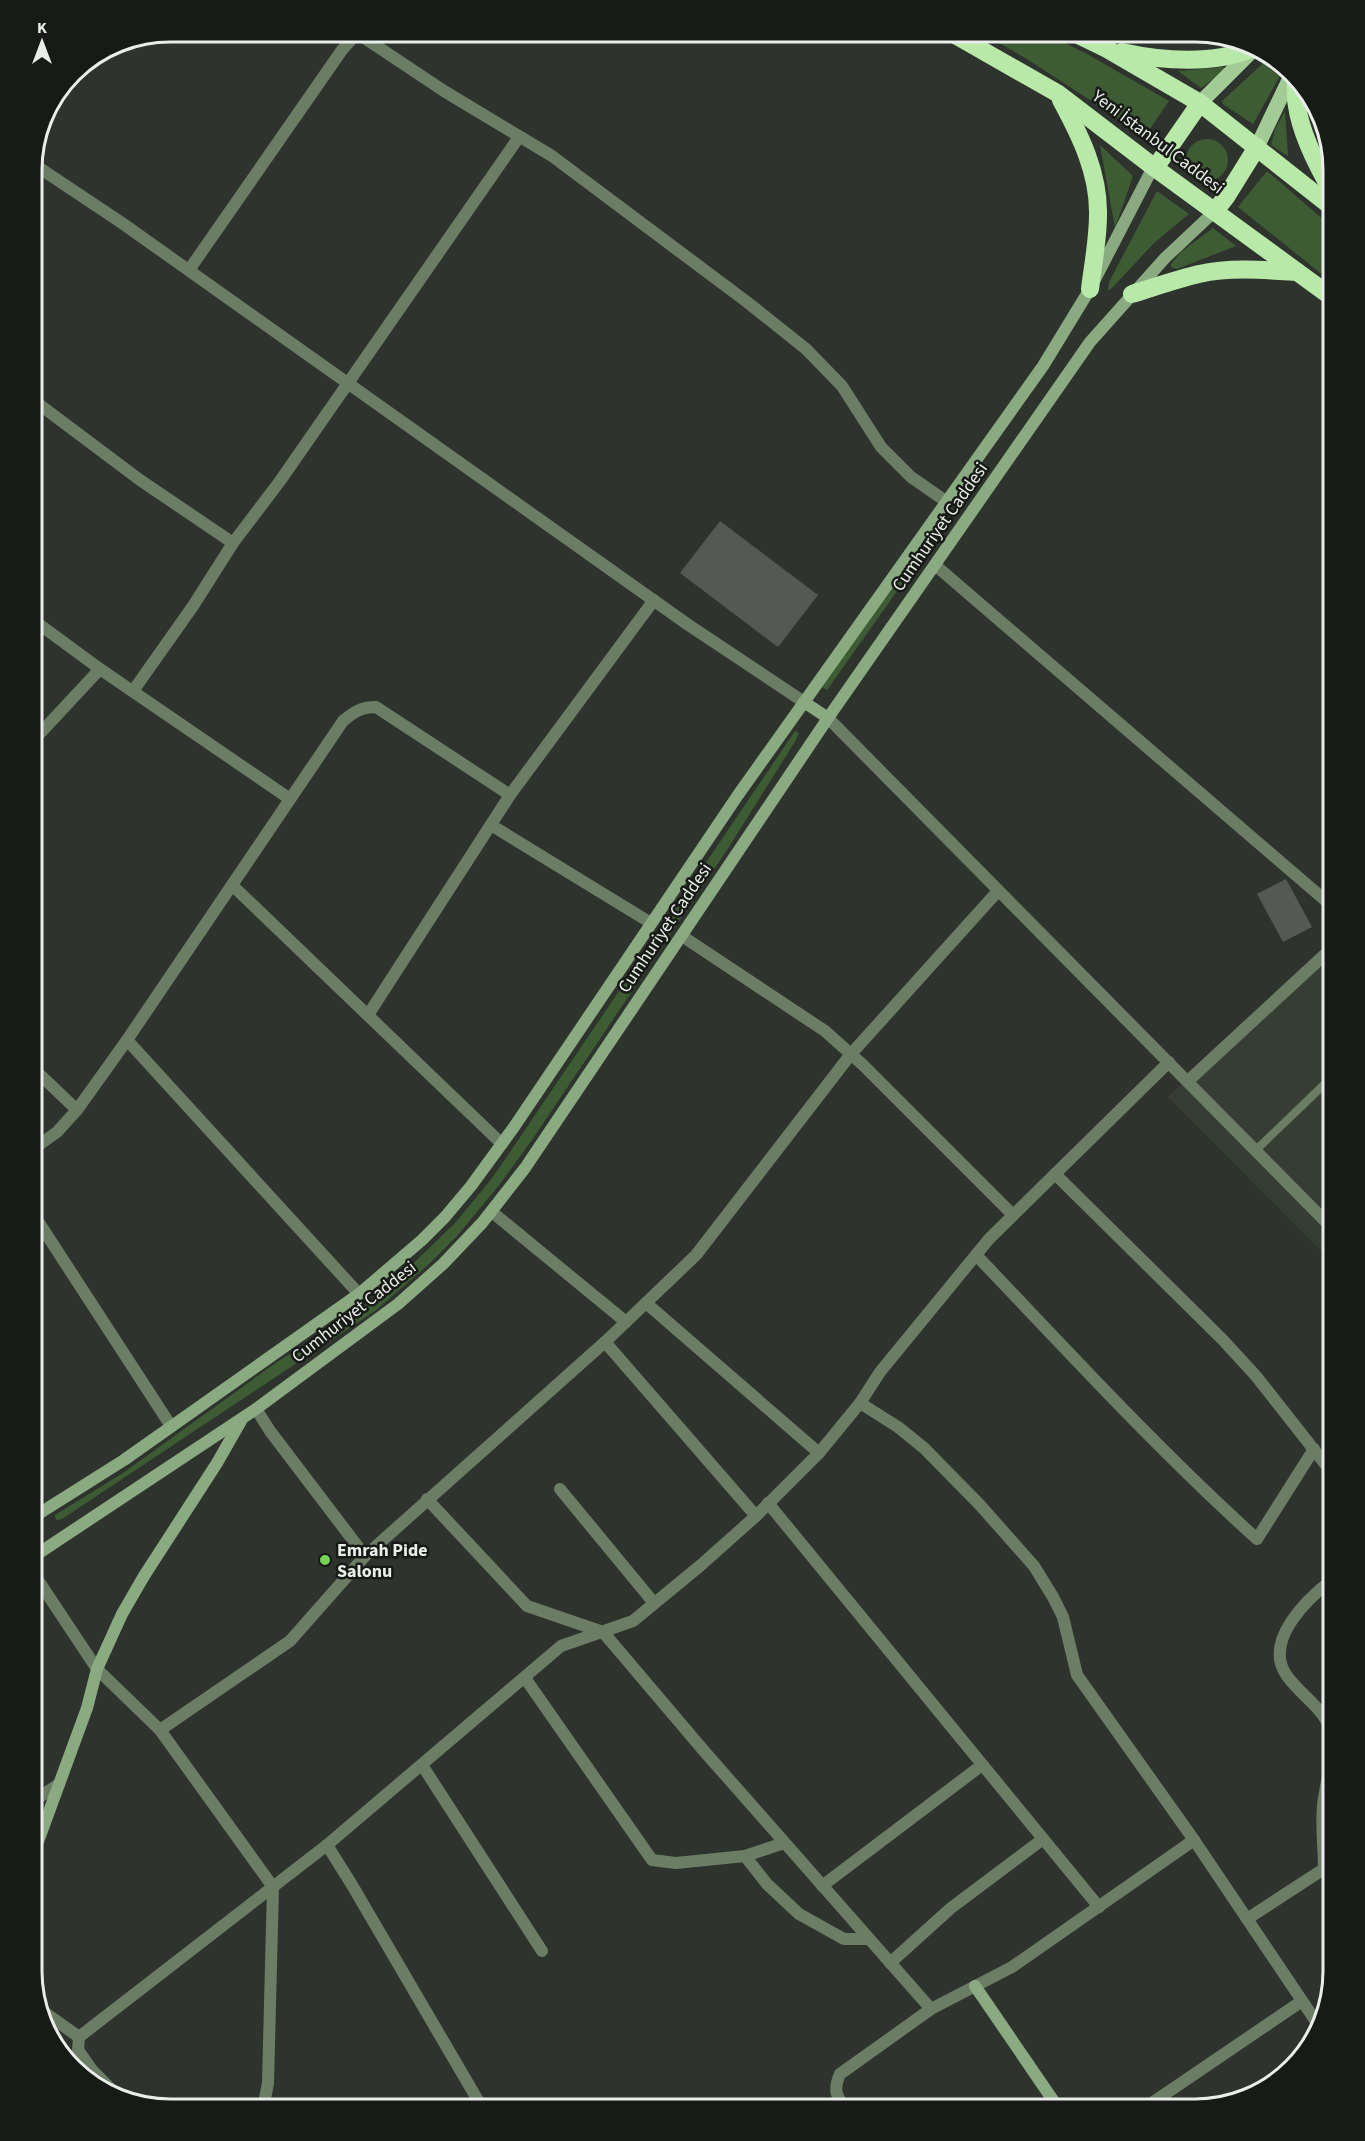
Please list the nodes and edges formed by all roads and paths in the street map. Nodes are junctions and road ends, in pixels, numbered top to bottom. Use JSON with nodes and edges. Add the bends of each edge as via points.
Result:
{"nodes":[{"id":1,"x":349,"y":42,"type":"edge"},
{"id":2,"x":373,"y":42,"type":"edge"},
{"id":3,"x":968,"y":42,"type":"edge"},
{"id":4,"x":1093,"y":42,"type":"edge"},
{"id":5,"x":1107,"y":49,"type":"junction"},
{"id":6,"x":1244,"y":52,"type":"edge"},
{"id":7,"x":1248,"y":53,"type":"edge"},
{"id":8,"x":1288,"y":83,"type":"edge"},
{"id":9,"x":1057,"y":93,"type":"junction"},
{"id":10,"x":1296,"y":93,"type":"edge"},
{"id":11,"x":1200,"y":103,"type":"junction"},
{"id":12,"x":519,"y":137,"type":"junction"},
{"id":13,"x":1257,"y":147,"type":"junction"},
{"id":14,"x":1155,"y":168,"type":"junction"},
{"id":15,"x":42,"y":170,"type":"edge"},
{"id":16,"x":1323,"y":175,"type":"edge"},
{"id":17,"x":1323,"y":199,"type":"edge"},
{"id":18,"x":1215,"y":211,"type":"junction"},
{"id":19,"x":189,"y":270,"type":"junction"},
{"id":20,"x":1297,"y":272,"type":"junction"},
{"id":21,"x":1090,"y":289,"type":"junction"},
{"id":22,"x":1323,"y":289,"type":"edge"},
{"id":23,"x":1132,"y":294,"type":"junction"},
{"id":24,"x":348,"y":383,"type":"junction"},
{"id":25,"x":42,"y":406,"type":"edge"},
{"id":26,"x":947,"y":502,"type":"junction"},
{"id":27,"x":233,"y":543,"type":"junction"},
{"id":28,"x":934,"y":565,"type":"junction"},
{"id":29,"x":654,"y":600,"type":"junction"},
{"id":30,"x":42,"y":626,"type":"edge"},
{"id":31,"x":100,"y":669,"type":"junction"},
{"id":32,"x":133,"y":692,"type":"junction"},
{"id":33,"x":804,"y":702,"type":"junction"},
{"id":34,"x":828,"y":718,"type":"junction"},
{"id":35,"x":42,"y":731,"type":"edge"},
{"id":36,"x":510,"y":795,"type":"junction"},
{"id":37,"x":290,"y":799,"type":"junction"},
{"id":38,"x":491,"y":825,"type":"junction"},
{"id":39,"x":232,"y":885,"type":"junction"},
{"id":40,"x":998,"y":891,"type":"junction"},
{"id":41,"x":1323,"y":898,"type":"edge"},
{"id":42,"x":651,"y":923,"type":"junction"},
{"id":43,"x":682,"y":936,"type":"junction"},
{"id":44,"x":1323,"y":957,"type":"edge"},
{"id":45,"x":368,"y":1015,"type":"junction"},
{"id":46,"x":127,"y":1040,"type":"junction"},
{"id":47,"x":850,"y":1054,"type":"junction"},
{"id":48,"x":1170,"y":1062,"type":"junction"},
{"id":49,"x":42,"y":1077,"type":"edge"},
{"id":50,"x":1188,"y":1081,"type":"junction"},
{"id":51,"x":1323,"y":1086,"type":"edge"},
{"id":52,"x":76,"y":1110,"type":"junction"},
{"id":53,"x":42,"y":1143,"type":"edge"},
{"id":54,"x":502,"y":1144,"type":"junction"},
{"id":55,"x":1256,"y":1150,"type":"junction"},
{"id":56,"x":1055,"y":1174,"type":"junction"},
{"id":57,"x":492,"y":1212,"type":"junction"},
{"id":58,"x":1323,"y":1214,"type":"edge"},
{"id":59,"x":1013,"y":1215,"type":"junction"},
{"id":60,"x":42,"y":1227,"type":"edge"},
{"id":61,"x":975,"y":1255,"type":"junction"},
{"id":62,"x":359,"y":1294,"type":"junction"},
{"id":63,"x":646,"y":1303,"type":"junction"},
{"id":64,"x":626,"y":1322,"type":"junction"},
{"id":65,"x":605,"y":1342,"type":"junction"},
{"id":66,"x":860,"y":1403,"type":"junction"},
{"id":67,"x":256,"y":1409,"type":"junction"},
{"id":68,"x":243,"y":1418,"type":"junction"},
{"id":69,"x":171,"y":1426,"type":"junction"},
{"id":70,"x":1314,"y":1449,"type":"junction"},
{"id":71,"x":819,"y":1453,"type":"junction"},
{"id":72,"x":1323,"y":1460,"type":"edge"},
{"id":73,"x":560,"y":1490,"type":"dead end"},
{"id":74,"x":427,"y":1499,"type":"junction"},
{"id":75,"x":768,"y":1503,"type":"junction"},
{"id":76,"x":42,"y":1512,"type":"edge"},
{"id":77,"x":756,"y":1516,"type":"junction"},
{"id":78,"x":42,"y":1554,"type":"edge"},
{"id":79,"x":365,"y":1556,"type":"junction"},
{"id":80,"x":42,"y":1586,"type":"edge"},
{"id":81,"x":1323,"y":1588,"type":"edge"},
{"id":82,"x":654,"y":1603,"type":"junction"},
{"id":83,"x":603,"y":1632,"type":"junction"},
{"id":84,"x":97,"y":1669,"type":"junction"},
{"id":85,"x":525,"y":1678,"type":"junction"},
{"id":86,"x":1323,"y":1716,"type":"edge"},
{"id":87,"x":160,"y":1730,"type":"junction"},
{"id":88,"x":422,"y":1765,"type":"junction"},
{"id":89,"x":982,"y":1765,"type":"junction"},
{"id":90,"x":59,"y":1784,"type":"junction"},
{"id":91,"x":42,"y":1795,"type":"edge"},
{"id":92,"x":42,"y":1831,"type":"edge"},
{"id":93,"x":1043,"y":1839,"type":"junction"},
{"id":94,"x":1194,"y":1840,"type":"junction"},
{"id":95,"x":784,"y":1843,"type":"junction"},
{"id":96,"x":327,"y":1845,"type":"junction"},
{"id":97,"x":746,"y":1856,"type":"junction"},
{"id":98,"x":1323,"y":1870,"type":"edge"},
{"id":99,"x":822,"y":1886,"type":"junction"},
{"id":100,"x":273,"y":1887,"type":"junction"},
{"id":101,"x":1099,"y":1907,"type":"junction"},
{"id":102,"x":1247,"y":1919,"type":"junction"},
{"id":103,"x":869,"y":1940,"type":"junction"},
{"id":104,"x":542,"y":1951,"type":"dead end"},
{"id":105,"x":890,"y":1963,"type":"junction"},
{"id":106,"x":975,"y":1986,"type":"junction"},
{"id":107,"x":1302,"y":2001,"type":"junction"},
{"id":108,"x":931,"y":2009,"type":"junction"},
{"id":109,"x":51,"y":2017,"type":"edge"},
{"id":110,"x":1314,"y":2018,"type":"edge"},
{"id":111,"x":79,"y":2037,"type":"junction"},
{"id":112,"x":99,"y":2077,"type":"edge"},
{"id":113,"x":265,"y":2099,"type":"edge"},
{"id":114,"x":477,"y":2099,"type":"edge"},
{"id":115,"x":839,"y":2099,"type":"edge"},
{"id":116,"x":1052,"y":2099,"type":"edge"},
{"id":117,"x":1158,"y":2099,"type":"edge"}],
"edges":[{"from":1,"to":19,"type":"street"},
{"from":2,"to":12,"type":"street"},
{"from":3,"to":9,"type":"highway","name":"Yeni İstanbul Caddesi"},
{"from":4,"to":5,"type":"highway"},
{"from":5,"to":6,"type":"highway","via":[[1143,57],[1204,59]]},
{"from":5,"to":11,"type":"highway"},
{"from":7,"to":11,"type":"main road"},
{"from":8,"to":13,"type":"main road"},
{"from":9,"to":14,"type":"highway","name":"Yeni İstanbul Caddesi"},
{"from":9,"to":21,"type":"highway","via":[[1087,152],[1096,192],[1099,212]]},
{"from":10,"to":16,"type":"highway","via":[[1304,131]]},
{"from":11,"to":13,"type":"highway"},
{"from":11,"to":14,"type":"highway"},
{"from":12,"to":24,"type":"street"},
{"from":12,"to":26,"type":"street","via":[[552,156],[806,349],[842,386],[881,447],[911,477]]},
{"from":13,"to":17,"type":"highway"},
{"from":13,"to":18,"type":"highway"},
{"from":14,"to":18,"type":"highway","name":"Yeni İstanbul Caddesi"},
{"from":14,"to":21,"type":"main road","name":"Cumhuriyet Caddesi"},
{"from":15,"to":19,"type":"street"},
{"from":18,"to":20,"type":"highway","name":"Yeni İstanbul Caddesi"},
{"from":18,"to":23,"type":"main road","name":"Cumhuriyet Caddesi"},
{"from":19,"to":24,"type":"street"},
{"from":20,"to":22,"type":"highway","name":"Yeni İstanbul Caddesi"},
{"from":20,"to":23,"type":"highway","via":[[1220,271]]},
{"from":21,"to":26,"type":"main road","name":"Cumhuriyet Caddesi","via":[[1043,366]]},
{"from":23,"to":28,"type":"main road","name":"Cumhuriyet Caddesi","via":[[1090,342]]},
{"from":24,"to":27,"type":"street"},
{"from":24,"to":29,"type":"street"},
{"from":25,"to":27,"type":"street"},
{"from":26,"to":33,"type":"main road","name":"Cumhuriyet Caddesi"},
{"from":27,"to":32,"type":"street"},
{"from":28,"to":34,"type":"main road","name":"Cumhuriyet Caddesi"},
{"from":28,"to":41,"type":"street"},
{"from":29,"to":33,"type":"street"},
{"from":29,"to":36,"type":"street"},
{"from":30,"to":31,"type":"street"},
{"from":31,"to":32,"type":"street"},
{"from":31,"to":35,"type":"street"},
{"from":32,"to":37,"type":"street"},
{"from":33,"to":34,"type":"main road"},
{"from":33,"to":42,"type":"main road","name":"Cumhuriyet Caddesi"},
{"from":34,"to":40,"type":"street"},
{"from":34,"to":43,"type":"main road","name":"Cumhuriyet Caddesi"},
{"from":36,"to":37,"type":"street","via":[[376,707],[366,707],[343,721]]},
{"from":36,"to":38,"type":"street"},
{"from":37,"to":39,"type":"street"},
{"from":38,"to":42,"type":"street"},
{"from":38,"to":45,"type":"street"},
{"from":39,"to":45,"type":"street"},
{"from":39,"to":46,"type":"street"},
{"from":40,"to":47,"type":"street"},
{"from":40,"to":48,"type":"street"},
{"from":42,"to":54,"type":"main road","name":"Cumhuriyet Caddesi"},
{"from":43,"to":47,"type":"street","via":[[825,1031]]},
{"from":43,"to":57,"type":"main road","name":"Cumhuriyet Caddesi"},
{"from":44,"to":50,"type":"street"},
{"from":45,"to":54,"type":"street"},
{"from":46,"to":52,"type":"street"},
{"from":46,"to":62,"type":"street"},
{"from":47,"to":59,"type":"street"},
{"from":47,"to":63,"type":"street","via":[[696,1255]]},
{"from":48,"to":50,"type":"street"},
{"from":48,"to":56,"type":"street"},
{"from":49,"to":52,"type":"street"},
{"from":50,"to":55,"type":"street"},
{"from":51,"to":55,"type":"lane"},
{"from":52,"to":53,"type":"street"},
{"from":54,"to":62,"type":"main road","name":"Cumhuriyet Caddesi","via":[[445,1217]]},
{"from":55,"to":58,"type":"street"},
{"from":56,"to":59,"type":"street"},
{"from":56,"to":70,"type":"street","via":[[1222,1339]]},
{"from":57,"to":64,"type":"street"},
{"from":57,"to":67,"type":"main road","name":"Cumhuriyet Caddesi","via":[[399,1304]]},
{"from":59,"to":61,"type":"street"},
{"from":60,"to":69,"type":"street"},
{"from":61,"to":66,"type":"street","via":[[880,1372]]},
{"from":61,"to":70,"type":"street","via":[[1130,1416],[1257,1539]]},
{"from":62,"to":69,"type":"main road","name":"Cumhuriyet Caddesi"},
{"from":63,"to":64,"type":"street"},
{"from":63,"to":71,"type":"street"},
{"from":64,"to":65,"type":"street"},
{"from":65,"to":74,"type":"street"},
{"from":65,"to":77,"type":"street"},
{"from":66,"to":71,"type":"street"},
{"from":66,"to":94,"type":"street","via":[[924,1448],[1034,1566],[1063,1617],[1077,1675]]},
{"from":67,"to":68,"type":"main road","name":"Cumhuriyet Caddesi"},
{"from":67,"to":79,"type":"street"},
{"from":68,"to":78,"type":"main road","name":"Cumhuriyet Caddesi"},
{"from":68,"to":84,"type":"main road","via":[[133,1595]]},
{"from":69,"to":76,"type":"main road","name":"Cumhuriyet Caddesi"},
{"from":70,"to":72,"type":"street"},
{"from":71,"to":75,"type":"street"},
{"from":73,"to":82,"type":"street"},
{"from":74,"to":79,"type":"street"},
{"from":74,"to":83,"type":"street","via":[[527,1606]]},
{"from":75,"to":77,"type":"street"},
{"from":75,"to":89,"type":"street"},
{"from":77,"to":82,"type":"street"},
{"from":79,"to":87,"type":"street","via":[[290,1641]]},
{"from":80,"to":84,"type":"street"},
{"from":81,"to":86,"type":"street","via":[[1290,1622],[1279,1655],[1285,1674]]},
{"from":82,"to":83,"type":"street","via":[[633,1621]]},
{"from":83,"to":85,"type":"street","via":[[561,1646]]},
{"from":83,"to":95,"type":"street"},
{"from":84,"to":87,"type":"street"},
{"from":84,"to":90,"type":"main road"},
{"from":85,"to":88,"type":"street"},
{"from":85,"to":97,"type":"street","via":[[652,1860],[676,1863]]},
{"from":87,"to":100,"type":"street"},
{"from":88,"to":96,"type":"street"},
{"from":88,"to":104,"type":"street"},
{"from":89,"to":93,"type":"street"},
{"from":89,"to":99,"type":"street"},
{"from":90,"to":91,"type":"street"},
{"from":90,"to":92,"type":"main road"},
{"from":93,"to":101,"type":"street"},
{"from":93,"to":105,"type":"street","via":[[951,1908]]},
{"from":94,"to":101,"type":"street"},
{"from":94,"to":102,"type":"street"},
{"from":95,"to":97,"type":"street"},
{"from":95,"to":99,"type":"street"},
{"from":96,"to":100,"type":"street"},
{"from":96,"to":114,"type":"street"},
{"from":97,"to":103,"type":"street","via":[[799,1914],[844,1939]]},
{"from":98,"to":102,"type":"street"},
{"from":99,"to":103,"type":"street"},
{"from":100,"to":111,"type":"street"},
{"from":100,"to":113,"type":"street"},
{"from":101,"to":106,"type":"street","via":[[1012,1967]]},
{"from":102,"to":107,"type":"street"},
{"from":103,"to":105,"type":"street"},
{"from":105,"to":108,"type":"street"},
{"from":106,"to":108,"type":"street"},
{"from":106,"to":116,"type":"main road"},
{"from":107,"to":110,"type":"street"},
{"from":107,"to":117,"type":"street"},
{"from":108,"to":115,"type":"street","via":[[840,2074],[835,2085]]},
{"from":109,"to":111,"type":"street"},
{"from":111,"to":112,"type":"street","via":[[78,2050]]}]}
